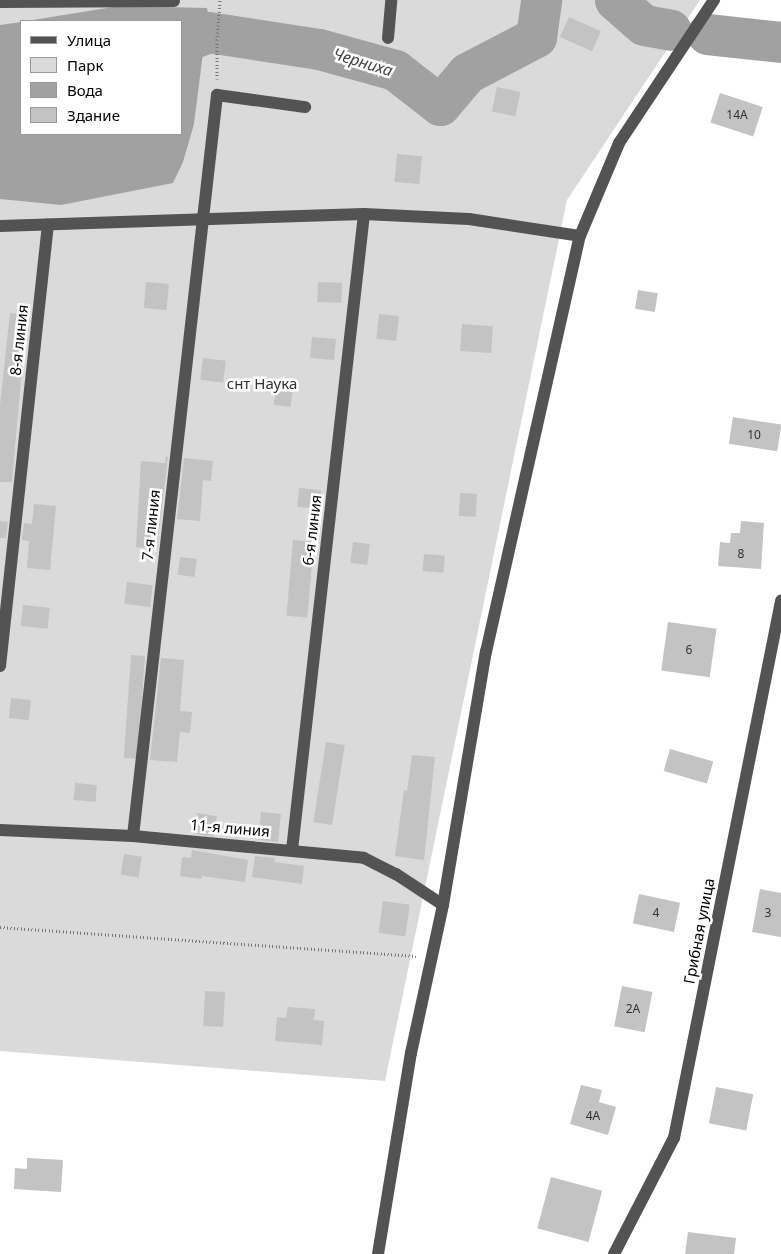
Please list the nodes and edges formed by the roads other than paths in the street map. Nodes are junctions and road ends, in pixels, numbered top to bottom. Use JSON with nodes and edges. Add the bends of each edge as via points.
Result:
{"nodes":[{"id":1,"x":390,"y":0,"type":"edge"},
{"id":2,"x":714,"y":0,"type":"edge"},
{"id":3,"x":174,"y":1,"type":"edge"},
{"id":4,"x":0,"y":2,"type":"edge"},
{"id":5,"x":388,"y":38,"type":"dead end"},
{"id":6,"x":306,"y":107,"type":"dead end"},
{"id":7,"x":364,"y":214,"type":"junction"},
{"id":8,"x":205,"y":219,"type":"junction"},
{"id":9,"x":48,"y":225,"type":"junction"},
{"id":10,"x":0,"y":226,"type":"edge"},
{"id":11,"x":580,"y":236,"type":"junction"},
{"id":12,"x":781,"y":601,"type":"edge"},
{"id":13,"x":0,"y":666,"type":"edge"},
{"id":14,"x":0,"y":830,"type":"edge"},
{"id":15,"x":133,"y":836,"type":"junction"},
{"id":16,"x":292,"y":850,"type":"junction"},
{"id":17,"x":443,"y":905,"type":"junction"},
{"id":18,"x":378,"y":1254,"type":"edge"},
{"id":19,"x":614,"y":1254,"type":"edge"}],
"edges":[{"from":1,"to":5,"type":"street"},
{"from":2,"to":11,"type":"street","via":[[619,143]]},
{"from":3,"to":4,"type":"street"},
{"from":6,"to":8,"type":"street","name":"7-я линия","via":[[217,95]]},
{"from":7,"to":8,"type":"street"},
{"from":7,"to":11,"type":"street","via":[[469,219]]},
{"from":7,"to":16,"type":"street","name":"6-я линия"},
{"from":8,"to":9,"type":"street"},
{"from":8,"to":15,"type":"street","name":"7-я линия","via":[[196,268]]},
{"from":9,"to":10,"type":"street"},
{"from":9,"to":13,"type":"street","name":"8-я линия"},
{"from":11,"to":17,"type":"street","via":[[486,652]]},
{"from":12,"to":19,"type":"street","name":"Грибная улица","via":[[674,1138]]},
{"from":14,"to":15,"type":"street","name":"11-я линия"},
{"from":15,"to":16,"type":"street","name":"11-я линия"},
{"from":16,"to":17,"type":"street","name":"11-я линия","via":[[364,858],[396,874]]},
{"from":17,"to":18,"type":"street","via":[[411,1053]]}]}
